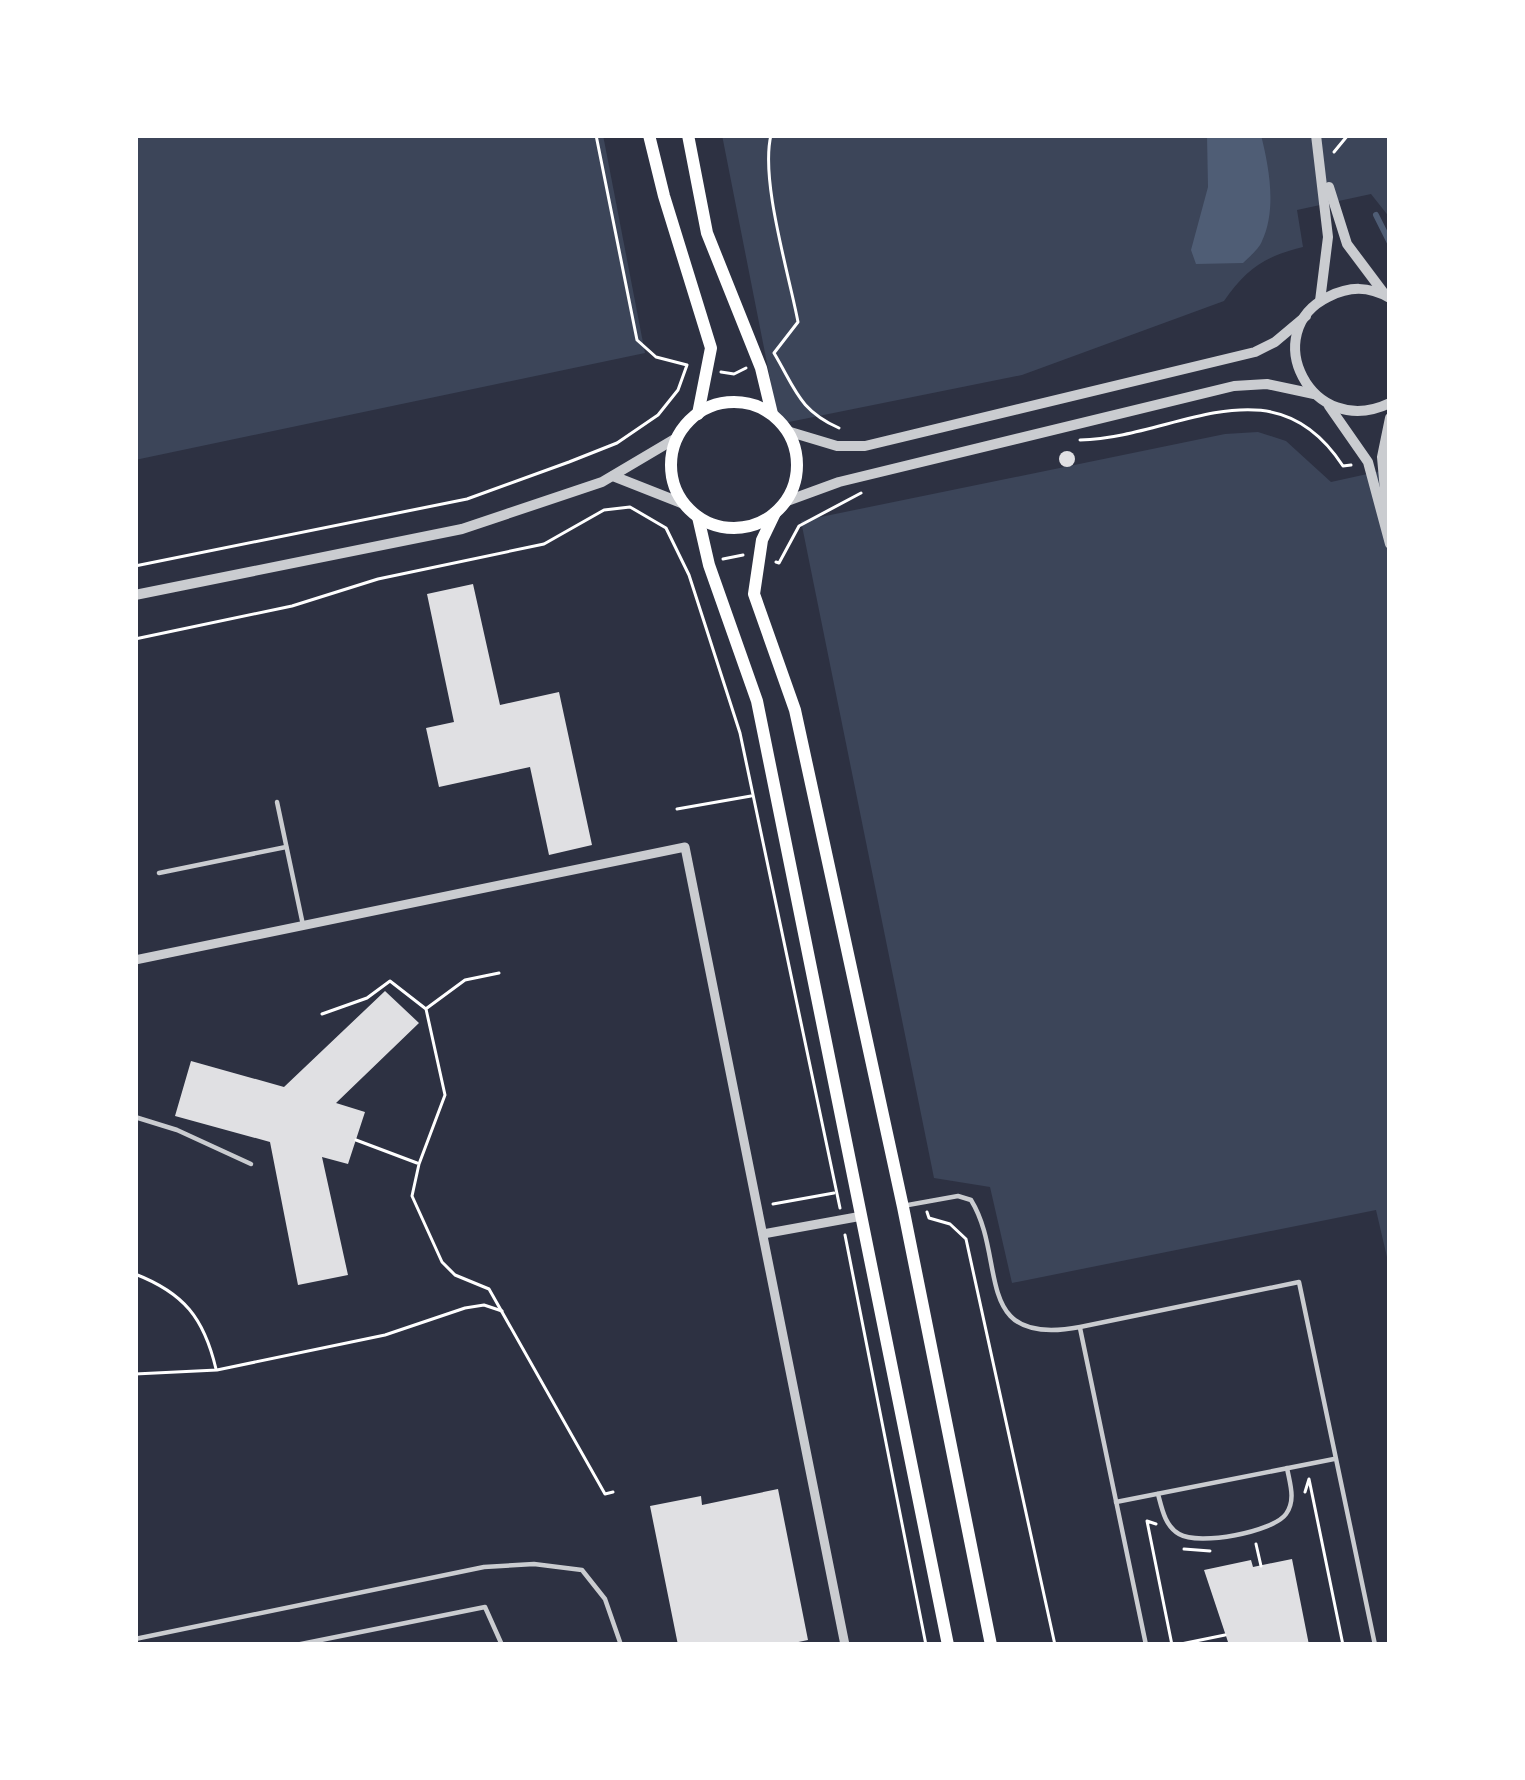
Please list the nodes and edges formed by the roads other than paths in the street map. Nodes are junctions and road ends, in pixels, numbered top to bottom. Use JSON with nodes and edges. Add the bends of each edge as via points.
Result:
{"nodes":[{"id":1,"x":649,"y":135,"type":"edge"},
{"id":2,"x":688,"y":135,"type":"edge"},
{"id":3,"x":1316,"y":135,"type":"edge"},
{"id":4,"x":1322,"y":166,"type":"junction"},
{"id":5,"x":1387,"y":296,"type":"edge"},
{"id":6,"x":1320,"y":301,"type":"junction"},
{"id":7,"x":1306,"y":316,"type":"junction"},
{"id":8,"x":1314,"y":394,"type":"junction"},
{"id":9,"x":1390,"y":403,"type":"edge"},
{"id":10,"x":1329,"y":405,"type":"junction"},
{"id":11,"x":698,"y":414,"type":"junction"},
{"id":12,"x":772,"y":414,"type":"junction"},
{"id":13,"x":1390,"y":418,"type":"edge"},
{"id":14,"x":787,"y":430,"type":"junction"},
{"id":15,"x":678,"y":437,"type":"junction"},
{"id":16,"x":613,"y":476,"type":"junction"},
{"id":17,"x":787,"y":501,"type":"junction"},
{"id":18,"x":684,"y":504,"type":"junction"},
{"id":19,"x":775,"y":513,"type":"junction"},
{"id":20,"x":698,"y":517,"type":"junction"},
{"id":21,"x":1389,"y":542,"type":"edge"},
{"id":22,"x":135,"y":596,"type":"edge"},
{"id":23,"x":277,"y":802,"type":"dead end"},
{"id":24,"x":286,"y":847,"type":"junction"},
{"id":25,"x":159,"y":873,"type":"dead end"},
{"id":26,"x":303,"y":925,"type":"junction"},
{"id":27,"x":135,"y":960,"type":"edge"},
{"id":28,"x":135,"y":1117,"type":"edge"},
{"id":29,"x":250,"y":1163,"type":"dead end"},
{"id":30,"x":902,"y":1207,"type":"junction"},
{"id":31,"x":862,"y":1216,"type":"junction"},
{"id":32,"x":764,"y":1234,"type":"junction"},
{"id":33,"x":1080,"y":1328,"type":"junction"},
{"id":34,"x":1336,"y":1459,"type":"junction"},
{"id":35,"x":1287,"y":1468,"type":"junction"},
{"id":36,"x":1158,"y":1494,"type":"junction"},
{"id":37,"x":1116,"y":1502,"type":"junction"},
{"id":38,"x":135,"y":1639,"type":"edge"},
{"id":39,"x":296,"y":1645,"type":"edge"},
{"id":40,"x":502,"y":1645,"type":"edge"},
{"id":41,"x":621,"y":1645,"type":"edge"},
{"id":42,"x":845,"y":1645,"type":"edge"},
{"id":43,"x":948,"y":1645,"type":"edge"},
{"id":44,"x":991,"y":1645,"type":"edge"},
{"id":45,"x":1147,"y":1645,"type":"edge"},
{"id":46,"x":1375,"y":1645,"type":"edge"}],
"edges":[{"from":1,"to":11,"type":"main road","via":[[711,348]]},
{"from":2,"to":12,"type":"main road","via":[[707,233]]},
{"from":3,"to":4,"type":"street"},
{"from":4,"to":5,"type":"street","via":[[1347,244]]},
{"from":4,"to":6,"type":"street","via":[[1328,237]]},
{"from":5,"to":6,"type":"street","via":[[1354,288]]},
{"from":6,"to":7,"type":"street"},
{"from":7,"to":8,"type":"street","via":[[1296,357]]},
{"from":7,"to":14,"type":"street","via":[[1275,342],[1226,361],[865,446]]},
{"from":8,"to":10,"type":"street"},
{"from":8,"to":17,"type":"street","via":[[1234,386]]},
{"from":9,"to":10,"type":"street","via":[[1363,412]]},
{"from":10,"to":21,"type":"street","via":[[1368,462]]},
{"from":11,"to":12,"type":"main road","via":[[735,402]]},
{"from":11,"to":15,"type":"main road"},
{"from":12,"to":14,"type":"main road"},
{"from":13,"to":21,"type":"street","via":[[1382,458]]},
{"from":14,"to":17,"type":"main road","via":[[797,466]]},
{"from":15,"to":16,"type":"street"},
{"from":15,"to":18,"type":"main road","via":[[674,483]]},
{"from":16,"to":18,"type":"street"},
{"from":16,"to":22,"type":"street","via":[[462,529]]},
{"from":17,"to":19,"type":"main road"},
{"from":18,"to":20,"type":"main road"},
{"from":19,"to":20,"type":"main road","via":[[737,528]]},
{"from":19,"to":30,"type":"main road","via":[[754,593],[796,710]]},
{"from":20,"to":31,"type":"main road","via":[[757,701]]},
{"from":23,"to":24,"type":"lane"},
{"from":24,"to":25,"type":"lane"},
{"from":24,"to":26,"type":"lane"},
{"from":26,"to":27,"type":"street"},
{"from":26,"to":32,"type":"street","via":[[685,847]]},
{"from":28,"to":29,"type":"lane"},
{"from":30,"to":33,"type":"lane","via":[[958,1196],[970,1201],[996,1293],[1021,1325],[1046,1334]]},
{"from":30,"to":44,"type":"main road"},
{"from":31,"to":32,"type":"street"},
{"from":31,"to":43,"type":"main road"},
{"from":32,"to":42,"type":"street"},
{"from":33,"to":34,"type":"lane","via":[[1298,1282]]},
{"from":33,"to":37,"type":"lane"},
{"from":34,"to":35,"type":"lane"},
{"from":34,"to":46,"type":"lane"},
{"from":35,"to":36,"type":"lane"},
{"from":35,"to":36,"type":"lane","via":[[1292,1498],[1278,1521],[1211,1539],[1178,1534]]},
{"from":36,"to":37,"type":"lane"},
{"from":37,"to":45,"type":"lane"},
{"from":38,"to":41,"type":"lane","via":[[484,1567],[534,1564],[582,1570],[604,1599]]},
{"from":39,"to":40,"type":"lane","via":[[484,1607]]}]}
